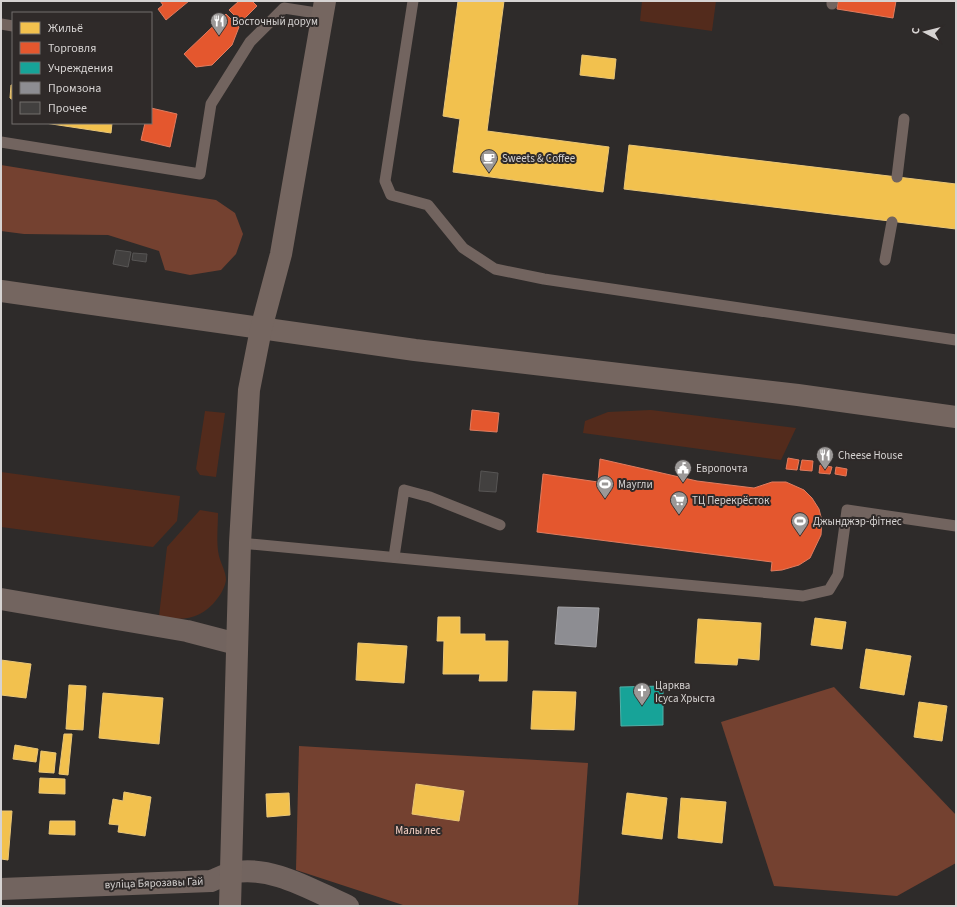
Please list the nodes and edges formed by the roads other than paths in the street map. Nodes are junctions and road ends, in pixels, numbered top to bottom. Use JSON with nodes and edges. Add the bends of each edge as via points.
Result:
{"nodes":[{"id":1,"x":413,"y":1,"type":"edge"},
{"id":2,"x":324,"y":7,"type":"edge"},
{"id":3,"x":1,"y":24,"type":"edge"},
{"id":4,"x":12,"y":26,"type":"edge"},
{"id":5,"x":904,"y":119,"type":"dead end"},
{"id":6,"x":1,"y":142,"type":"edge"},
{"id":7,"x":897,"y":177,"type":"dead end"},
{"id":8,"x":892,"y":222,"type":"dead end"},
{"id":9,"x":885,"y":260,"type":"dead end"},
{"id":10,"x":1,"y":291,"type":"edge"},
{"id":11,"x":261,"y":330,"type":"junction"},
{"id":12,"x":956,"y":340,"type":"edge"},
{"id":13,"x":956,"y":417,"type":"edge"},
{"id":14,"x":500,"y":525,"type":"dead end"},
{"id":15,"x":956,"y":526,"type":"edge"},
{"id":16,"x":240,"y":543,"type":"junction"},
{"id":17,"x":394,"y":558,"type":"junction"},
{"id":18,"x":1,"y":598,"type":"edge"},
{"id":19,"x":237,"y":644,"type":"junction"},
{"id":20,"x":231,"y":873,"type":"junction"},
{"id":21,"x":1,"y":889,"type":"edge"},
{"id":22,"x":230,"y":906,"type":"edge"},
{"id":23,"x":348,"y":906,"type":"edge"}],
"edges":[{"from":1,"to":12,"type":"lane","via":[[385,181],[392,195],[428,205],[463,248],[495,269],[544,279]]},
{"from":2,"to":6,"type":"lane","via":[[284,8],[250,42],[211,104],[200,174]]},
{"from":2,"to":11,"type":"main road","via":[[281,254]]},
{"from":3,"to":4,"type":"lane"},
{"from":5,"to":7,"type":"lane"},
{"from":8,"to":9,"type":"lane"},
{"from":10,"to":11,"type":"main road","via":[[182,316]]},
{"from":11,"to":13,"type":"main road","via":[[798,395]]},
{"from":11,"to":16,"type":"main road","via":[[249,390]]},
{"from":14,"to":17,"type":"lane","via":[[430,497],[404,490]]},
{"from":15,"to":17,"type":"lane","via":[[847,510],[838,575],[829,590],[803,596]]},
{"from":16,"to":17,"type":"lane"},
{"from":16,"to":19,"type":"main road"},
{"from":18,"to":19,"type":"street","via":[[187,631]]},
{"from":19,"to":20,"type":"main road"},
{"from":20,"to":21,"type":"street","name":"вуліца Бярозавы Гай","via":[[211,882]]},
{"from":20,"to":22,"type":"main road"},
{"from":20,"to":23,"type":"street","name":"вуліца Бярозавы Гай","via":[[259,872],[282,878]]}]}
